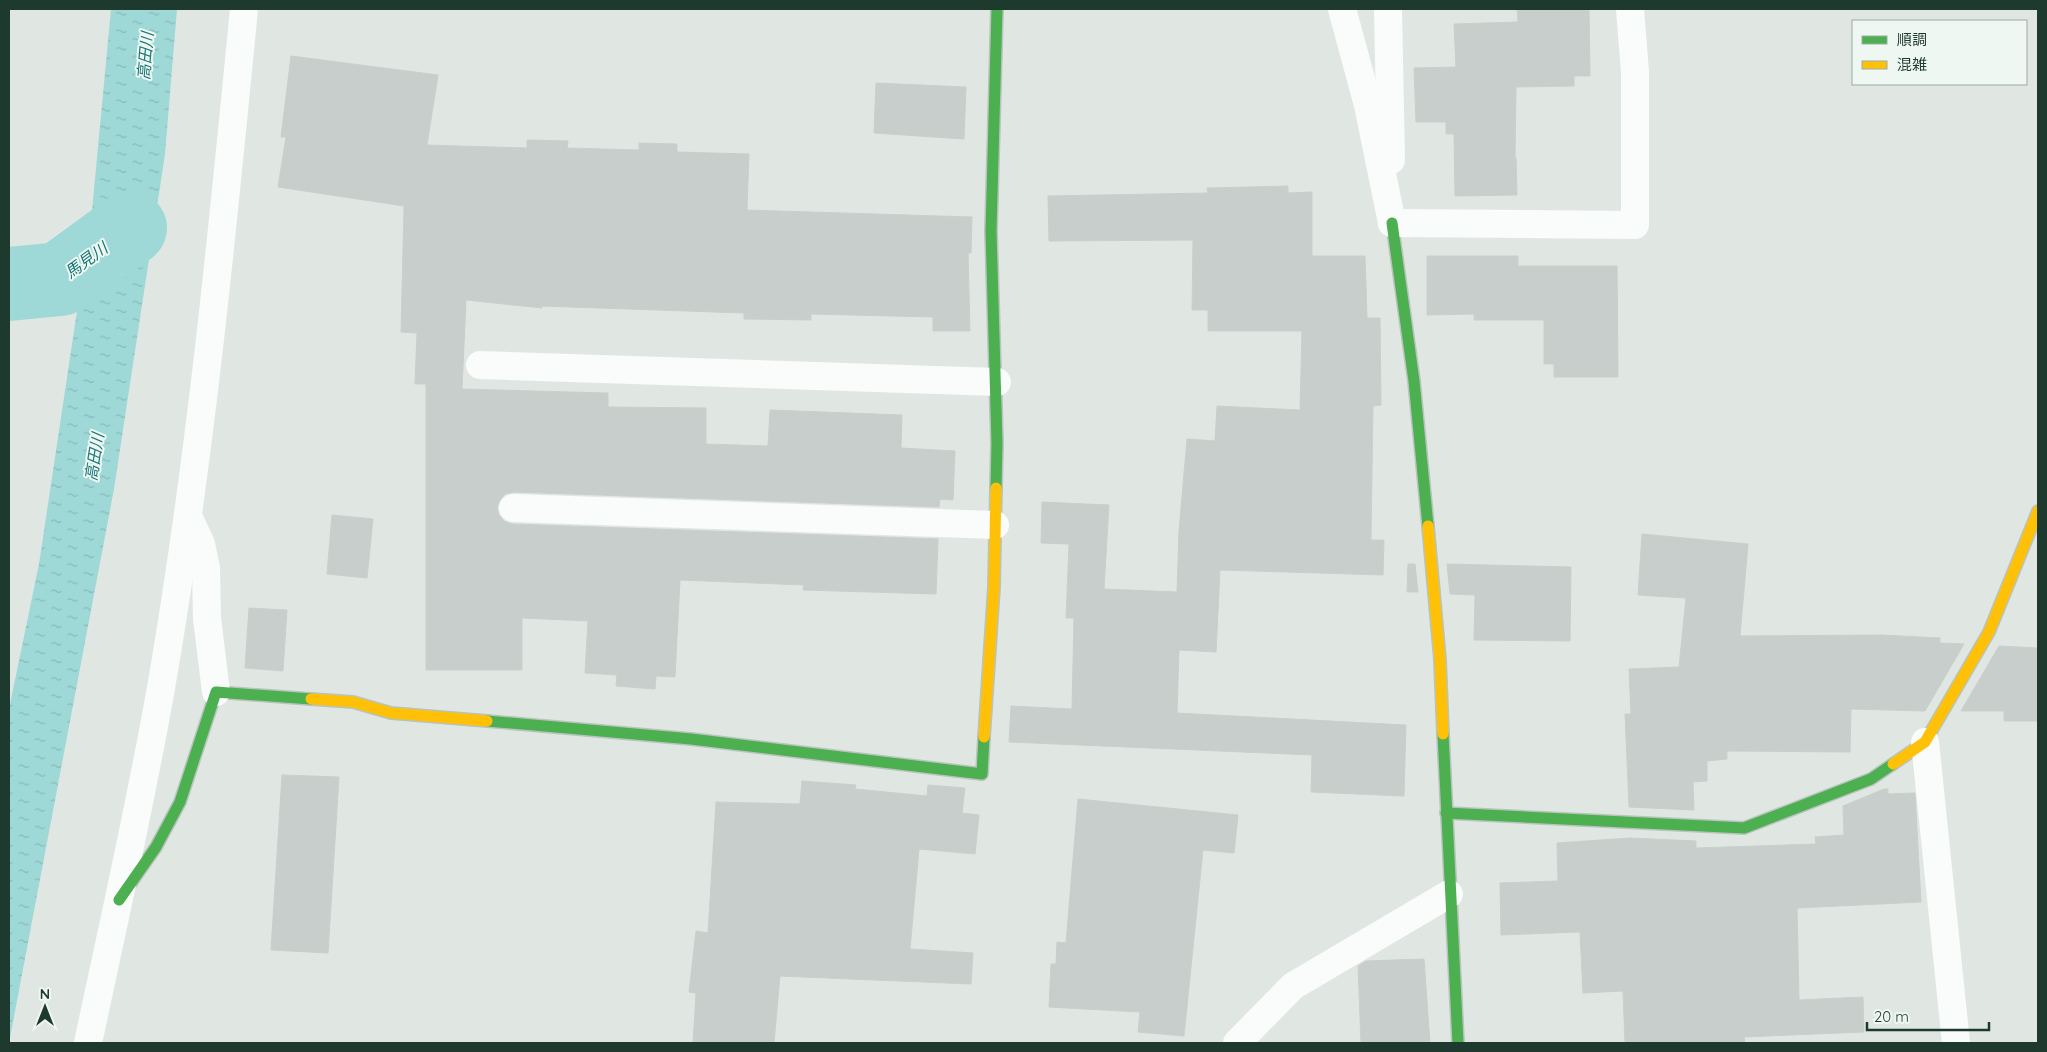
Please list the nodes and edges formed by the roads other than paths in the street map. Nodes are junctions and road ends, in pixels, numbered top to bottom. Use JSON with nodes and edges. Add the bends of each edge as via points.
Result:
{"nodes":[{"id":1,"x":244,"y":9,"type":"edge"},
{"id":2,"x":997,"y":9,"type":"edge"},
{"id":3,"x":1342,"y":9,"type":"edge"},
{"id":4,"x":1388,"y":9,"type":"edge"},
{"id":5,"x":1630,"y":9,"type":"edge"},
{"id":6,"x":1392,"y":223,"type":"junction"},
{"id":7,"x":480,"y":365,"type":"dead end"},
{"id":8,"x":997,"y":382,"type":"junction"},
{"id":9,"x":514,"y":508,"type":"dead end"},
{"id":10,"x":2038,"y":511,"type":"edge"},
{"id":11,"x":188,"y":516,"type":"junction"},
{"id":12,"x":995,"y":525,"type":"junction"},
{"id":13,"x":216,"y":692,"type":"junction"},
{"id":14,"x":1925,"y":742,"type":"junction"},
{"id":15,"x":1446,"y":813,"type":"junction"},
{"id":16,"x":1448,"y":894,"type":"junction"},
{"id":17,"x":118,"y":900,"type":"junction"},
{"id":18,"x":88,"y":1043,"type":"edge"},
{"id":19,"x":1237,"y":1043,"type":"edge"},
{"id":20,"x":1458,"y":1043,"type":"edge"},
{"id":21,"x":1956,"y":1043,"type":"edge"}],
"edges":[{"from":1,"to":11,"type":"street"},
{"from":2,"to":8,"type":"street","via":[[991,231]]},
{"from":3,"to":6,"type":"street","via":[[1368,105]]},
{"from":4,"to":6,"type":"street"},
{"from":5,"to":6,"type":"street","via":[[1635,72],[1635,225]]},
{"from":6,"to":15,"type":"street","via":[[1414,381],[1440,660]]},
{"from":7,"to":8,"type":"street"},
{"from":8,"to":12,"type":"street"},
{"from":9,"to":12,"type":"street"},
{"from":10,"to":14,"type":"street","via":[[1989,632]]},
{"from":11,"to":13,"type":"street","via":[[201,544],[206,568],[207,618]]},
{"from":11,"to":17,"type":"street","via":[[161,689]]},
{"from":12,"to":13,"type":"street","via":[[982,774],[691,739],[391,713],[353,702]]},
{"from":13,"to":17,"type":"street","via":[[180,802],[156,847]]},
{"from":14,"to":15,"type":"street","via":[[1872,779],[1744,828]]},
{"from":14,"to":21,"type":"street"},
{"from":15,"to":16,"type":"street"},
{"from":16,"to":19,"type":"street","via":[[1293,986]]},
{"from":16,"to":20,"type":"street"},
{"from":17,"to":18,"type":"street"}]}
